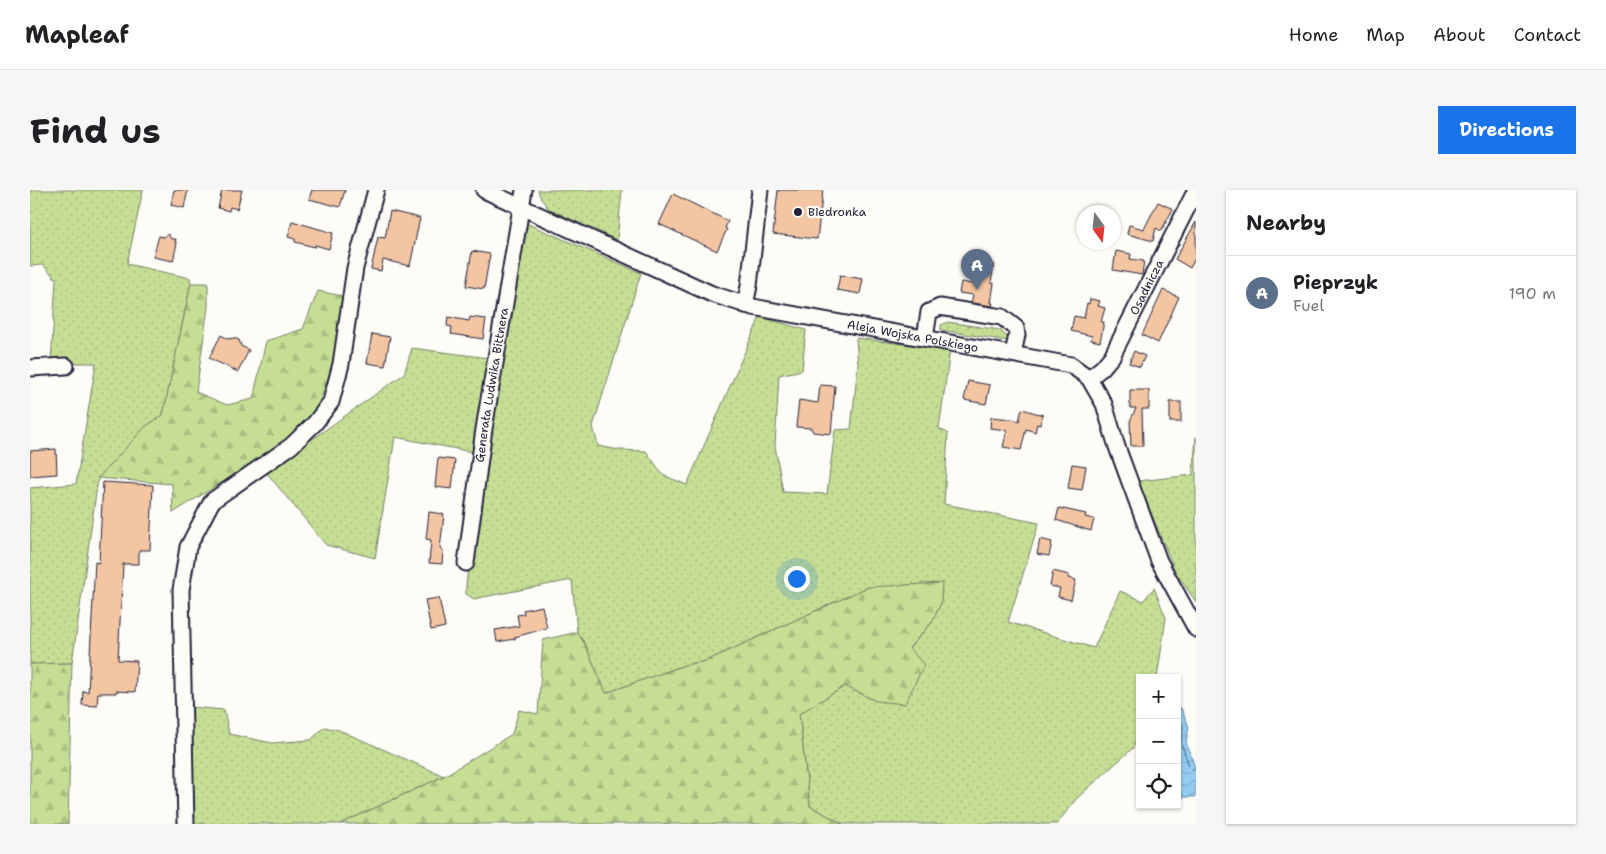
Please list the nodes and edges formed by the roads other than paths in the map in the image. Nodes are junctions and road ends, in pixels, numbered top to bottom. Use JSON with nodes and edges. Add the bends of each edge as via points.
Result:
{"nodes":[{"id":1,"x":376,"y":190,"type":"edge"},
{"id":2,"x":484,"y":190,"type":"edge"},
{"id":3,"x":524,"y":190,"type":"edge"},
{"id":4,"x":760,"y":190,"type":"edge"},
{"id":5,"x":1196,"y":190,"type":"edge"},
{"id":6,"x":522,"y":206,"type":"junction"},
{"id":7,"x":745,"y":305,"type":"junction"},
{"id":8,"x":925,"y":338,"type":"junction"},
{"id":9,"x":1013,"y":354,"type":"junction"},
{"id":10,"x":66,"y":366,"type":"dead end"},
{"id":11,"x":30,"y":368,"type":"edge"},
{"id":12,"x":1089,"y":378,"type":"junction"},
{"id":13,"x":466,"y":563,"type":"dead end"},
{"id":14,"x":1196,"y":629,"type":"edge"},
{"id":15,"x":186,"y":824,"type":"edge"}],
"edges":[{"from":1,"to":15,"type":"street","via":[[355,268],[341,364],[331,402],[291,446],[212,501],[188,547],[181,590]]},
{"from":2,"to":6,"type":"street","name":"Aleja Wojska Polskiego"},
{"from":3,"to":6,"type":"street","name":"Generała Ludwika Bittnera"},
{"from":4,"to":7,"type":"street"},
{"from":5,"to":12,"type":"street","name":"Osadnicza","via":[[1112,356]]},
{"from":6,"to":7,"type":"street","name":"Aleja Wojska Polskiego","via":[[712,294]]},
{"from":6,"to":13,"type":"street","name":"Generała Ludwika Bittnera","via":[[484,429]]},
{"from":7,"to":8,"type":"street","name":"Aleja Wojska Polskiego"},
{"from":8,"to":9,"type":"street","name":"Aleja Wojska Polskiego"},
{"from":8,"to":9,"type":"street","via":[[929,312],[940,307],[1002,317],[1016,328]]},
{"from":9,"to":12,"type":"street","name":"Aleja Wojska Polskiego","via":[[1071,365]]},
{"from":10,"to":11,"type":"street"},
{"from":12,"to":14,"type":"street","name":"Aleja Wojska Polskiego","via":[[1104,404],[1160,561]]}]}
